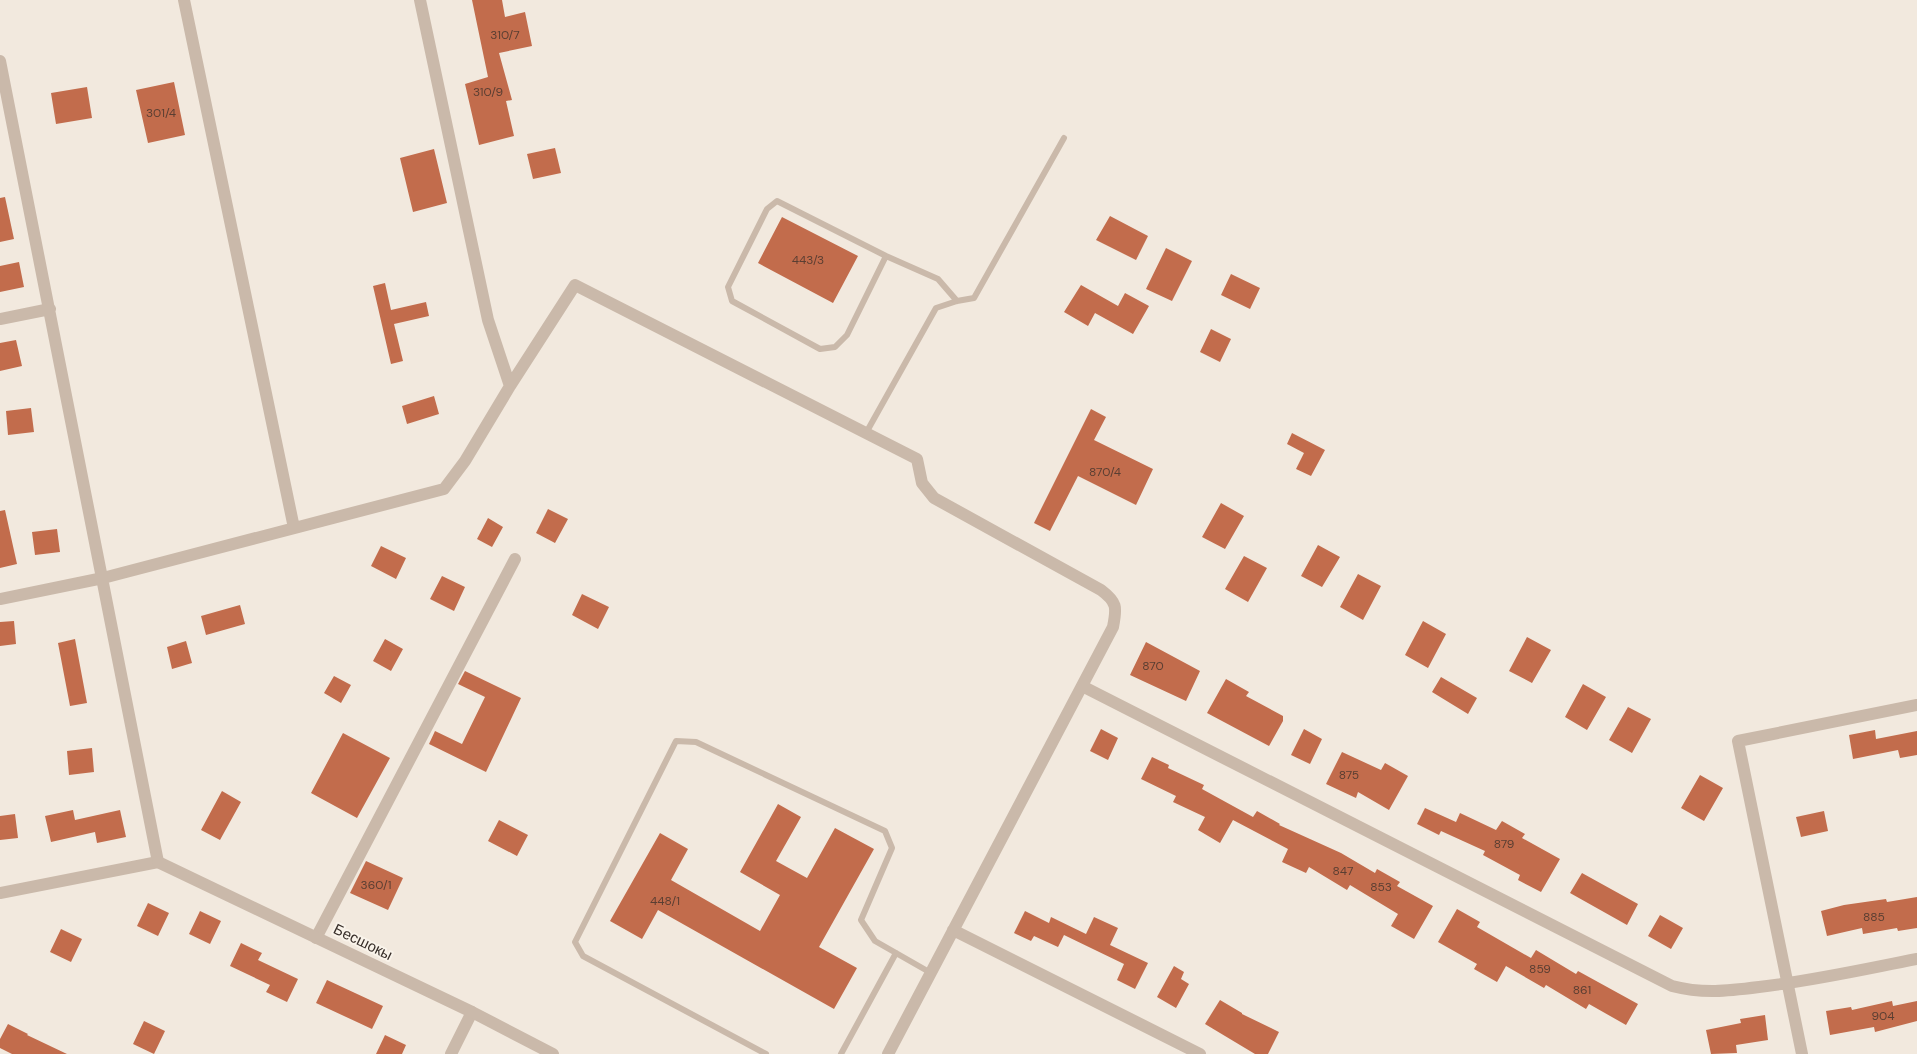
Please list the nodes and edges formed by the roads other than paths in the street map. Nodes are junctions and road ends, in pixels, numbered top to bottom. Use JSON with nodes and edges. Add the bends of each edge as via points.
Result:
{"nodes":[{"id":1,"x":184,"y":0,"type":"edge"},
{"id":2,"x":420,"y":0,"type":"edge"},
{"id":3,"x":0,"y":61,"type":"edge"},
{"id":4,"x":1064,"y":138,"type":"dead end"},
{"id":5,"x":886,"y":256,"type":"junction"},
{"id":6,"x":956,"y":301,"type":"junction"},
{"id":7,"x":50,"y":309,"type":"junction"},
{"id":8,"x":0,"y":319,"type":"edge"},
{"id":9,"x":510,"y":386,"type":"junction"},
{"id":10,"x":866,"y":433,"type":"junction"},
{"id":11,"x":294,"y":528,"type":"junction"},
{"id":12,"x":515,"y":559,"type":"dead end"},
{"id":13,"x":103,"y":578,"type":"junction"},
{"id":14,"x":0,"y":598,"type":"edge"},
{"id":15,"x":1082,"y":686,"type":"junction"},
{"id":16,"x":1917,"y":705,"type":"edge"},
{"id":17,"x":158,"y":862,"type":"junction"},
{"id":18,"x":0,"y":893,"type":"edge"},
{"id":19,"x":954,"y":930,"type":"junction"},
{"id":20,"x":316,"y":938,"type":"junction"},
{"id":21,"x":896,"y":954,"type":"junction"},
{"id":22,"x":1917,"y":959,"type":"edge"},
{"id":23,"x":931,"y":973,"type":"junction"},
{"id":24,"x":1788,"y":984,"type":"junction"},
{"id":25,"x":472,"y":1012,"type":"junction"},
{"id":26,"x":451,"y":1054,"type":"edge"},
{"id":27,"x":553,"y":1054,"type":"edge"},
{"id":28,"x":766,"y":1054,"type":"edge"},
{"id":29,"x":841,"y":1054,"type":"edge"},
{"id":30,"x":888,"y":1054,"type":"edge"},
{"id":31,"x":1200,"y":1054,"type":"edge"},
{"id":32,"x":1802,"y":1054,"type":"edge"}],
"edges":[{"from":1,"to":11,"type":"street"},
{"from":2,"to":9,"type":"street","via":[[488,320]]},
{"from":3,"to":7,"type":"street"},
{"from":4,"to":6,"type":"lane","via":[[974,298]]},
{"from":5,"to":5,"type":"lane","via":[[847,335],[835,347],[820,349],[732,301],[728,287],[767,209],[777,201]]},
{"from":5,"to":6,"type":"lane","via":[[938,278]]},
{"from":6,"to":10,"type":"lane","via":[[936,308]]},
{"from":7,"to":8,"type":"street"},
{"from":7,"to":13,"type":"street"},
{"from":9,"to":10,"type":"street","via":[[575,285]]},
{"from":9,"to":11,"type":"street","via":[[465,461],[444,489]]},
{"from":10,"to":15,"type":"street","via":[[916,459],[922,483],[934,498],[1113,599],[1116,610],[1113,627]]},
{"from":11,"to":13,"type":"street"},
{"from":12,"to":20,"type":"street"},
{"from":13,"to":14,"type":"street"},
{"from":13,"to":17,"type":"street"},
{"from":15,"to":19,"type":"street"},
{"from":15,"to":24,"type":"street","via":[[1672,986],[1714,992]]},
{"from":16,"to":24,"type":"street","via":[[1738,741]]},
{"from":17,"to":18,"type":"street"},
{"from":17,"to":20,"type":"street","name":"Бесшокы"},
{"from":19,"to":23,"type":"street"},
{"from":19,"to":31,"type":"street"},
{"from":20,"to":25,"type":"street","name":"Бесшокы"},
{"from":21,"to":23,"type":"lane"},
{"from":21,"to":28,"type":"lane","via":[[875,942],[861,920],[892,848],[885,830],[696,742],[676,740],[575,942],[583,956]]},
{"from":21,"to":29,"type":"lane"},
{"from":22,"to":24,"type":"street"},
{"from":23,"to":30,"type":"street"},
{"from":24,"to":32,"type":"street"},
{"from":25,"to":26,"type":"street"},
{"from":25,"to":27,"type":"street","name":"Бесшокы"}]}
